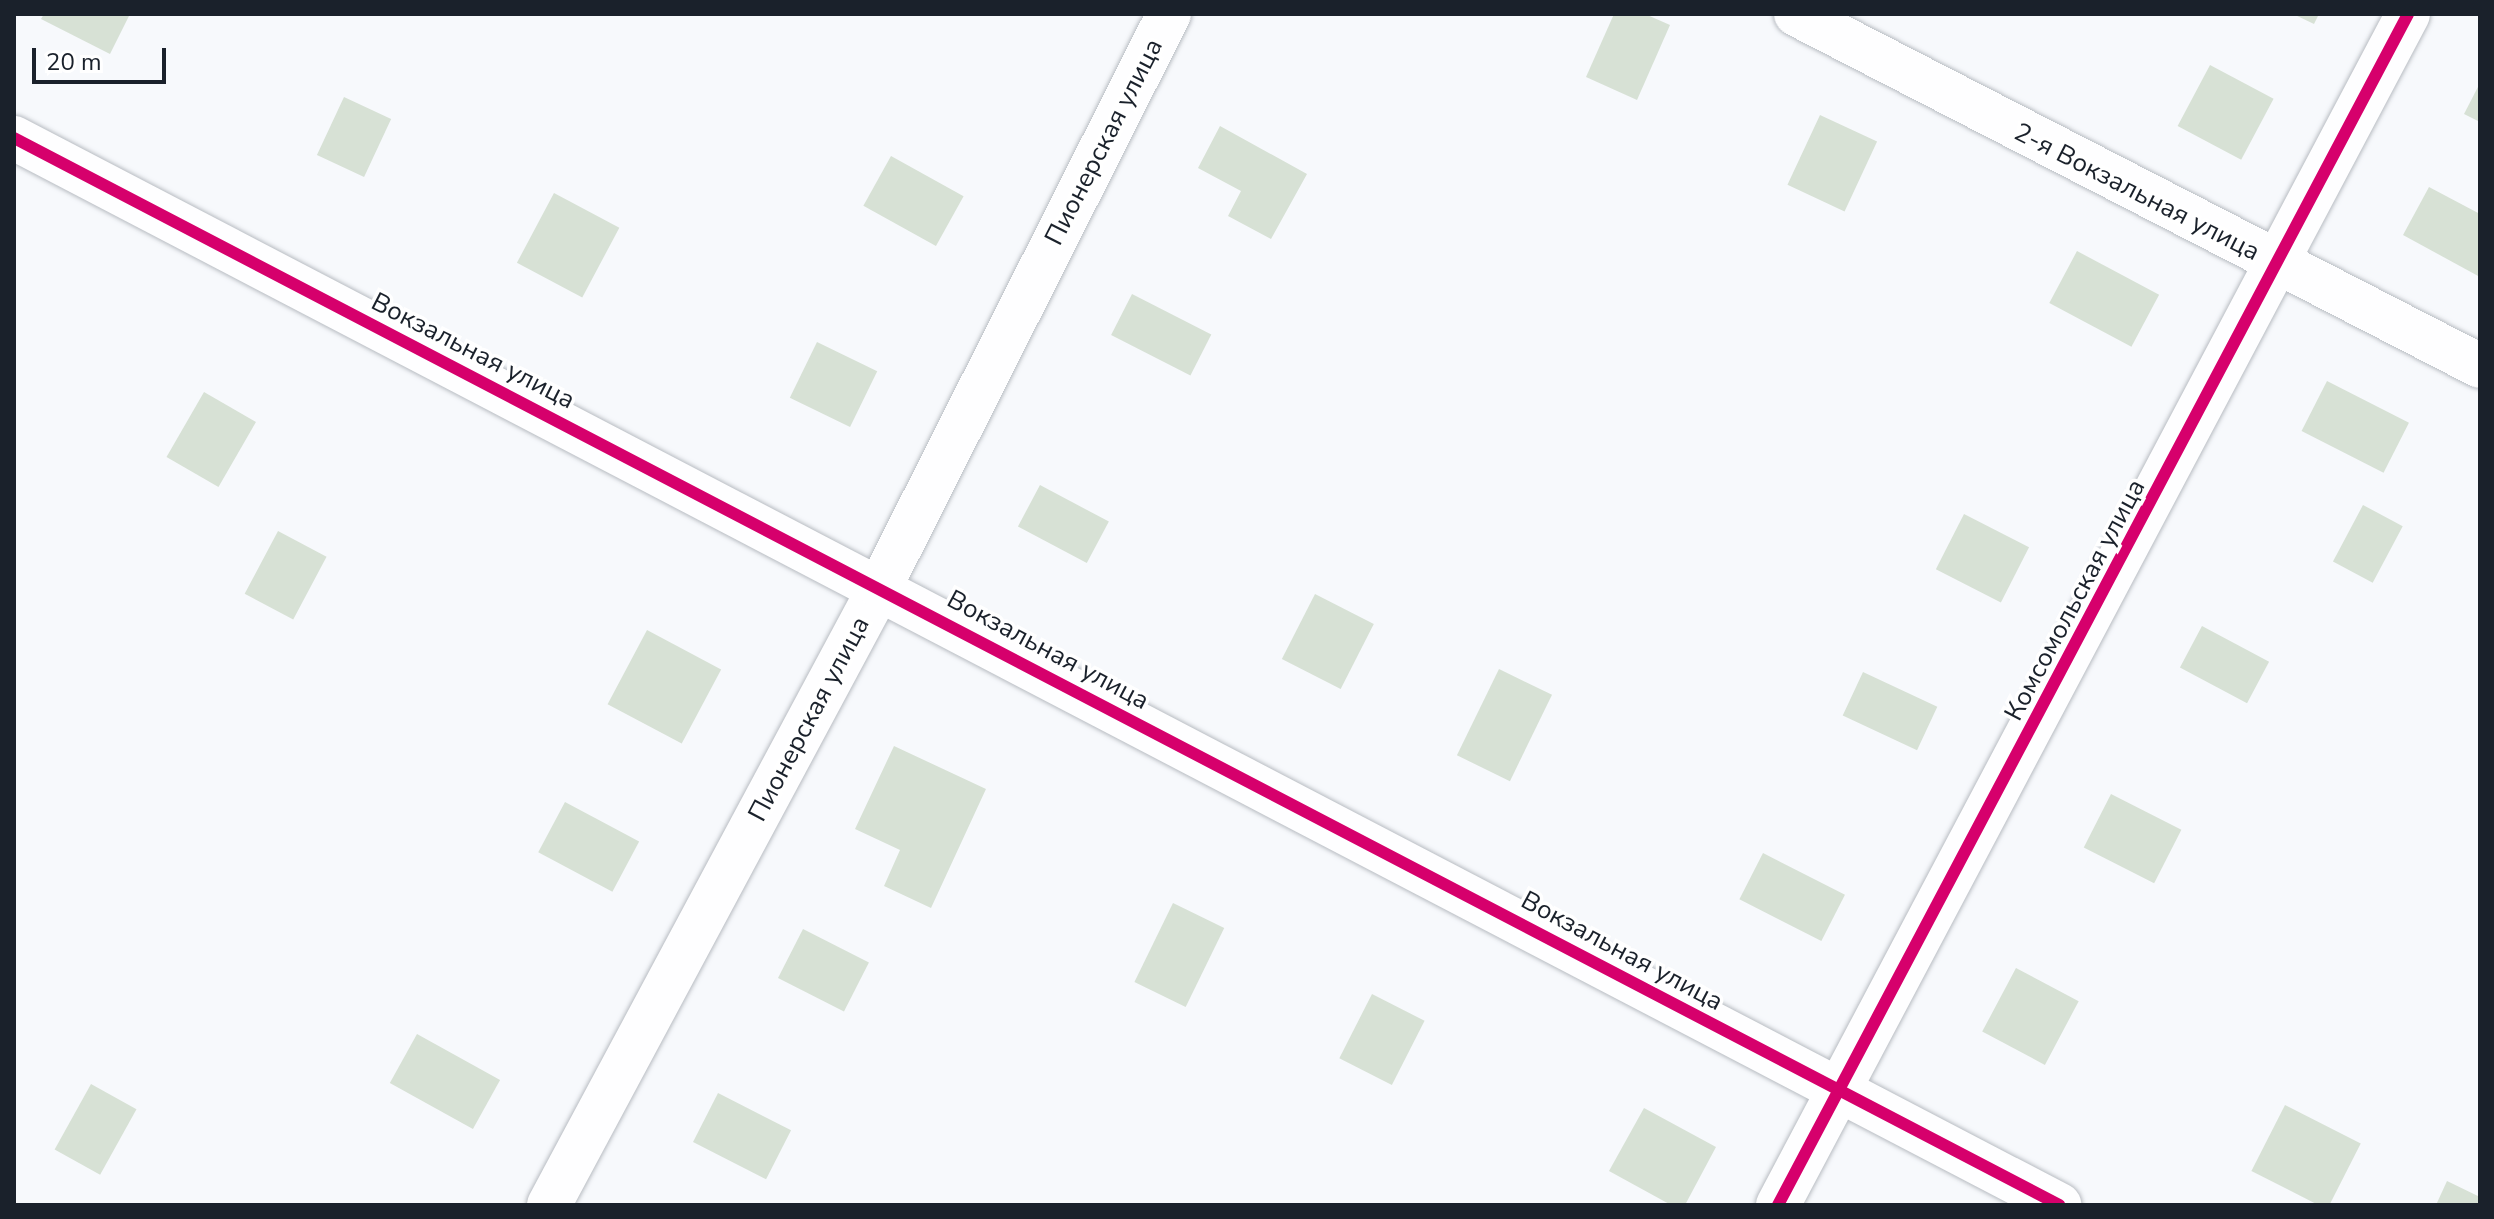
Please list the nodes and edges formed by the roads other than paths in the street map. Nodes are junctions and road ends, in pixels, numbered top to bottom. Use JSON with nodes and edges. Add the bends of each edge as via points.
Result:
{"nodes":[{"id":1,"x":1169,"y":14,"type":"edge"},
{"id":2,"x":1796,"y":14,"type":"edge"},
{"id":3,"x":2408,"y":14,"type":"edge"},
{"id":4,"x":14,"y":138,"type":"edge"},
{"id":5,"x":2279,"y":265,"type":"junction"},
{"id":6,"x":2480,"y":366,"type":"edge"},
{"id":7,"x":880,"y":587,"type":"junction"},
{"id":8,"x":1838,"y":1089,"type":"junction"},
{"id":9,"x":549,"y":1205,"type":"edge"},
{"id":10,"x":1778,"y":1205,"type":"edge"},
{"id":11,"x":2059,"y":1205,"type":"edge"}],
"edges":[{"from":1,"to":7,"type":"street","name":"Пионерская улица"},
{"from":2,"to":5,"type":"street","name":"2-я Вокзальная улица"},
{"from":3,"to":5,"type":"street","name":"Комсомольская улица"},
{"from":4,"to":7,"type":"street","name":"Вокзальная улица"},
{"from":5,"to":6,"type":"street","name":"2-я Вокзальная улица"},
{"from":5,"to":8,"type":"street","name":"Комсомольская улица"},
{"from":7,"to":8,"type":"street","name":"Вокзальная улица"},
{"from":7,"to":9,"type":"street","name":"Пионерская улица"},
{"from":8,"to":10,"type":"street","name":"Комсомольская улица"},
{"from":8,"to":11,"type":"street","name":"Вокзальная улица"}]}
